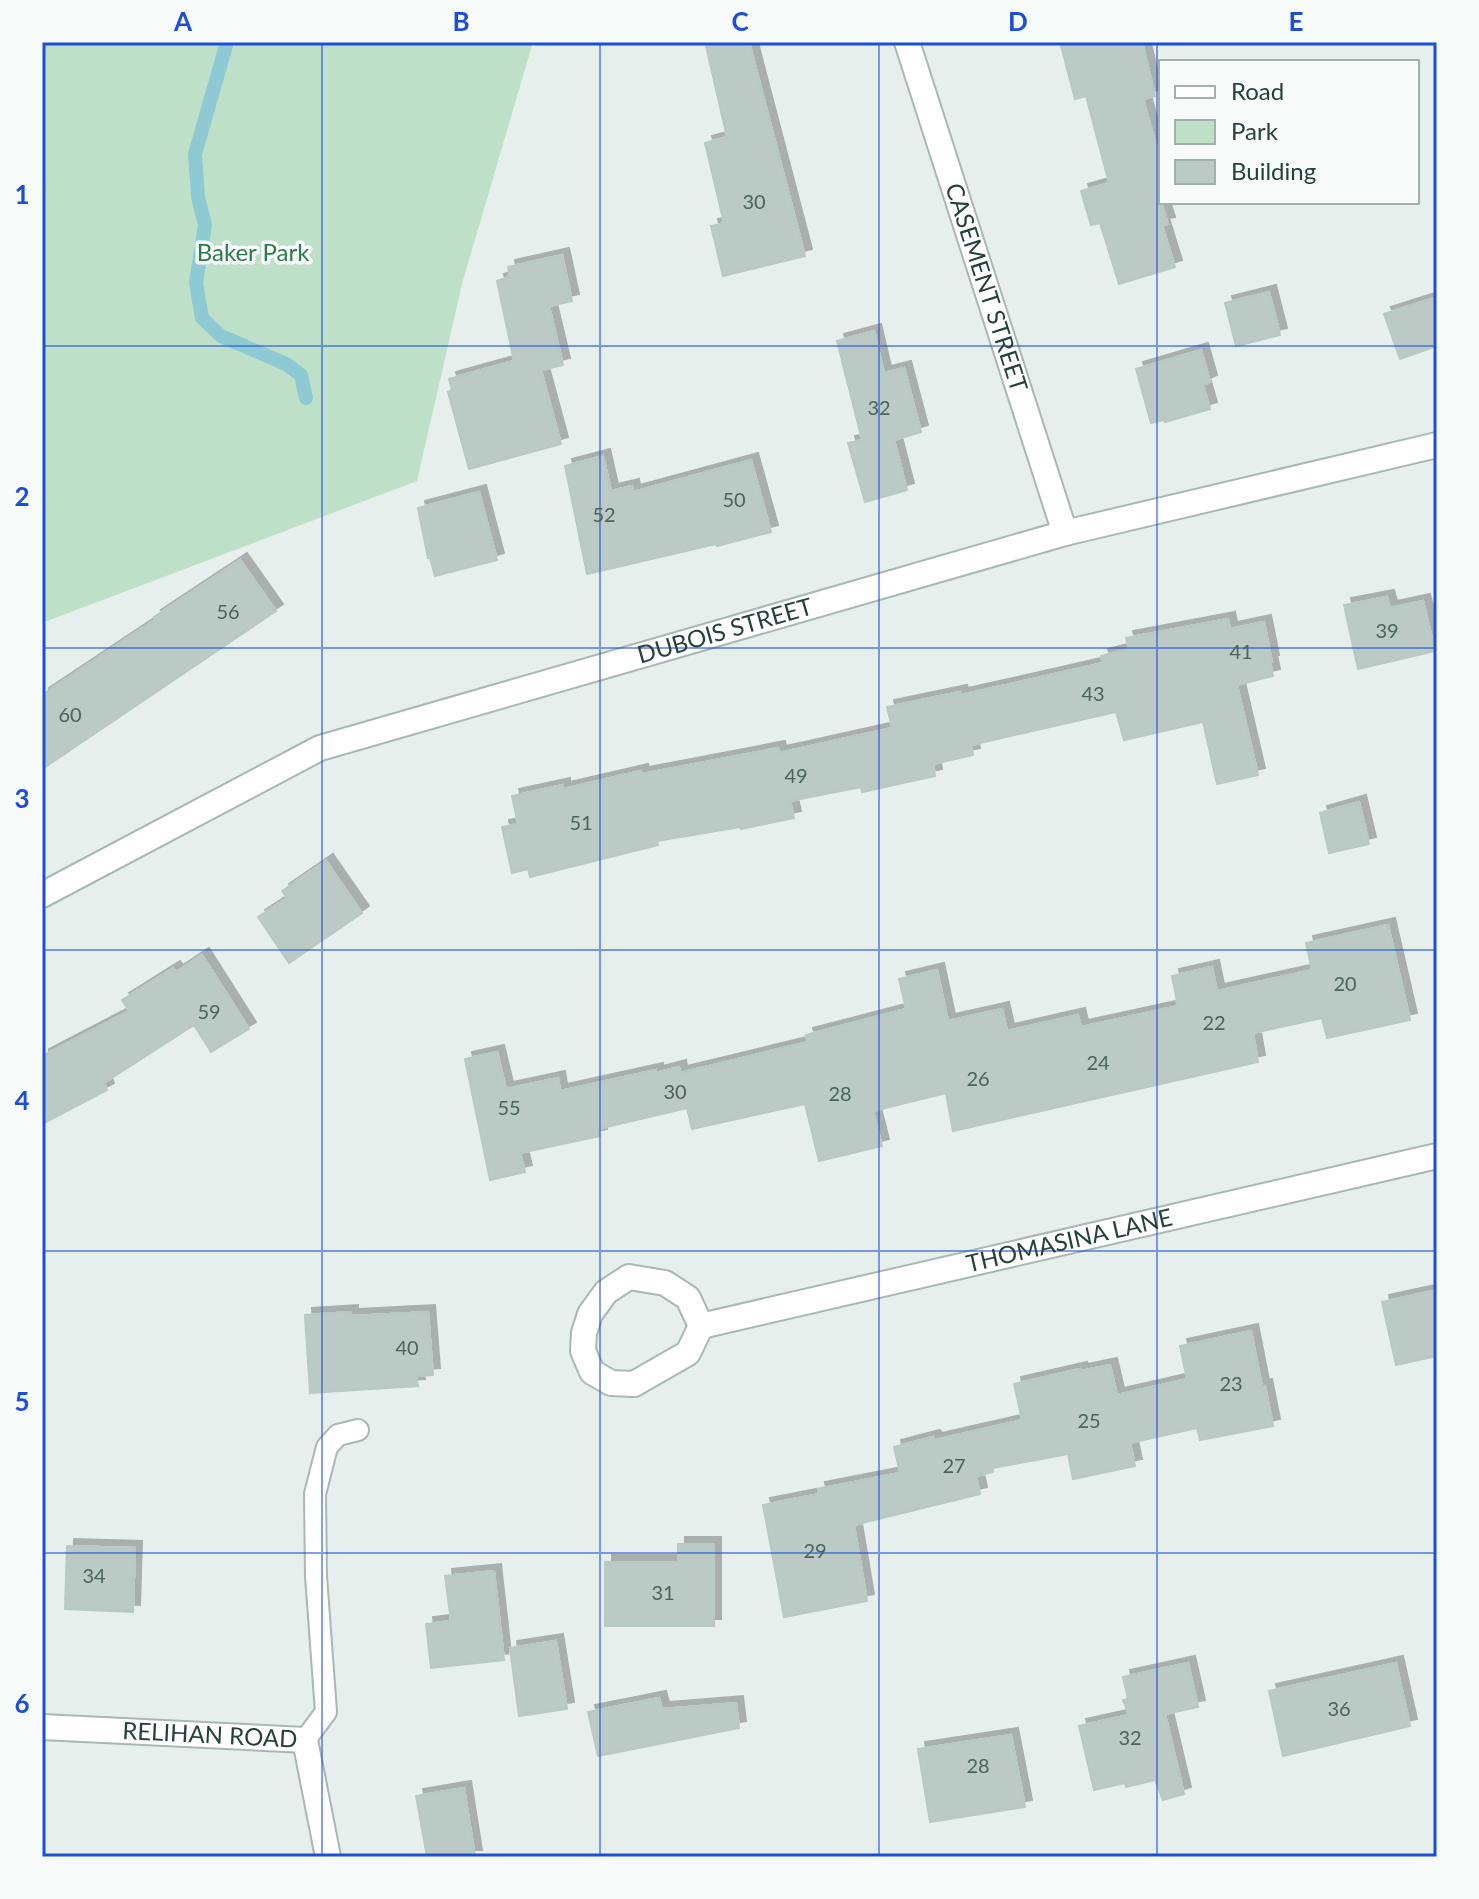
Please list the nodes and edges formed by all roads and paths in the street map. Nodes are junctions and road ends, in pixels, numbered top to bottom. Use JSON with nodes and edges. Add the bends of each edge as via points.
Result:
{"nodes":[{"id":1,"x":907,"y":42,"type":"edge"},
{"id":2,"x":1437,"y":445,"type":"edge"},
{"id":3,"x":1065,"y":533,"type":"junction"},
{"id":4,"x":42,"y":895,"type":"edge"},
{"id":5,"x":1437,"y":1156,"type":"edge"},
{"id":6,"x":701,"y":1326,"type":"junction"},
{"id":7,"x":358,"y":1430,"type":"dead end"},
{"id":8,"x":42,"y":1727,"type":"edge"},
{"id":9,"x":305,"y":1740,"type":"junction"},
{"id":10,"x":328,"y":1857,"type":"edge"}],
"edges":[{"from":1,"to":3,"type":"street","name":"CASEMENT STREET"},
{"from":2,"to":3,"type":"street","name":"DUBOIS STREET"},
{"from":3,"to":4,"type":"street","name":"DUBOIS STREET","via":[[320,748]]},
{"from":5,"to":6,"type":"street","name":"THOMASINA LANE"},
{"from":6,"to":6,"type":"street","via":[[688,1353],[634,1384],[611,1383],[592,1372],[583,1351],[590,1314],[606,1292],[629,1277],[665,1283],[688,1298]]},
{"from":7,"to":9,"type":"lane","via":[[338,1435],[327,1447],[315,1494],[326,1712]]},
{"from":8,"to":9,"type":"street","name":"RELIHAN ROAD"},
{"from":9,"to":10,"type":"street","name":"RELIHAN ROAD"}]}
